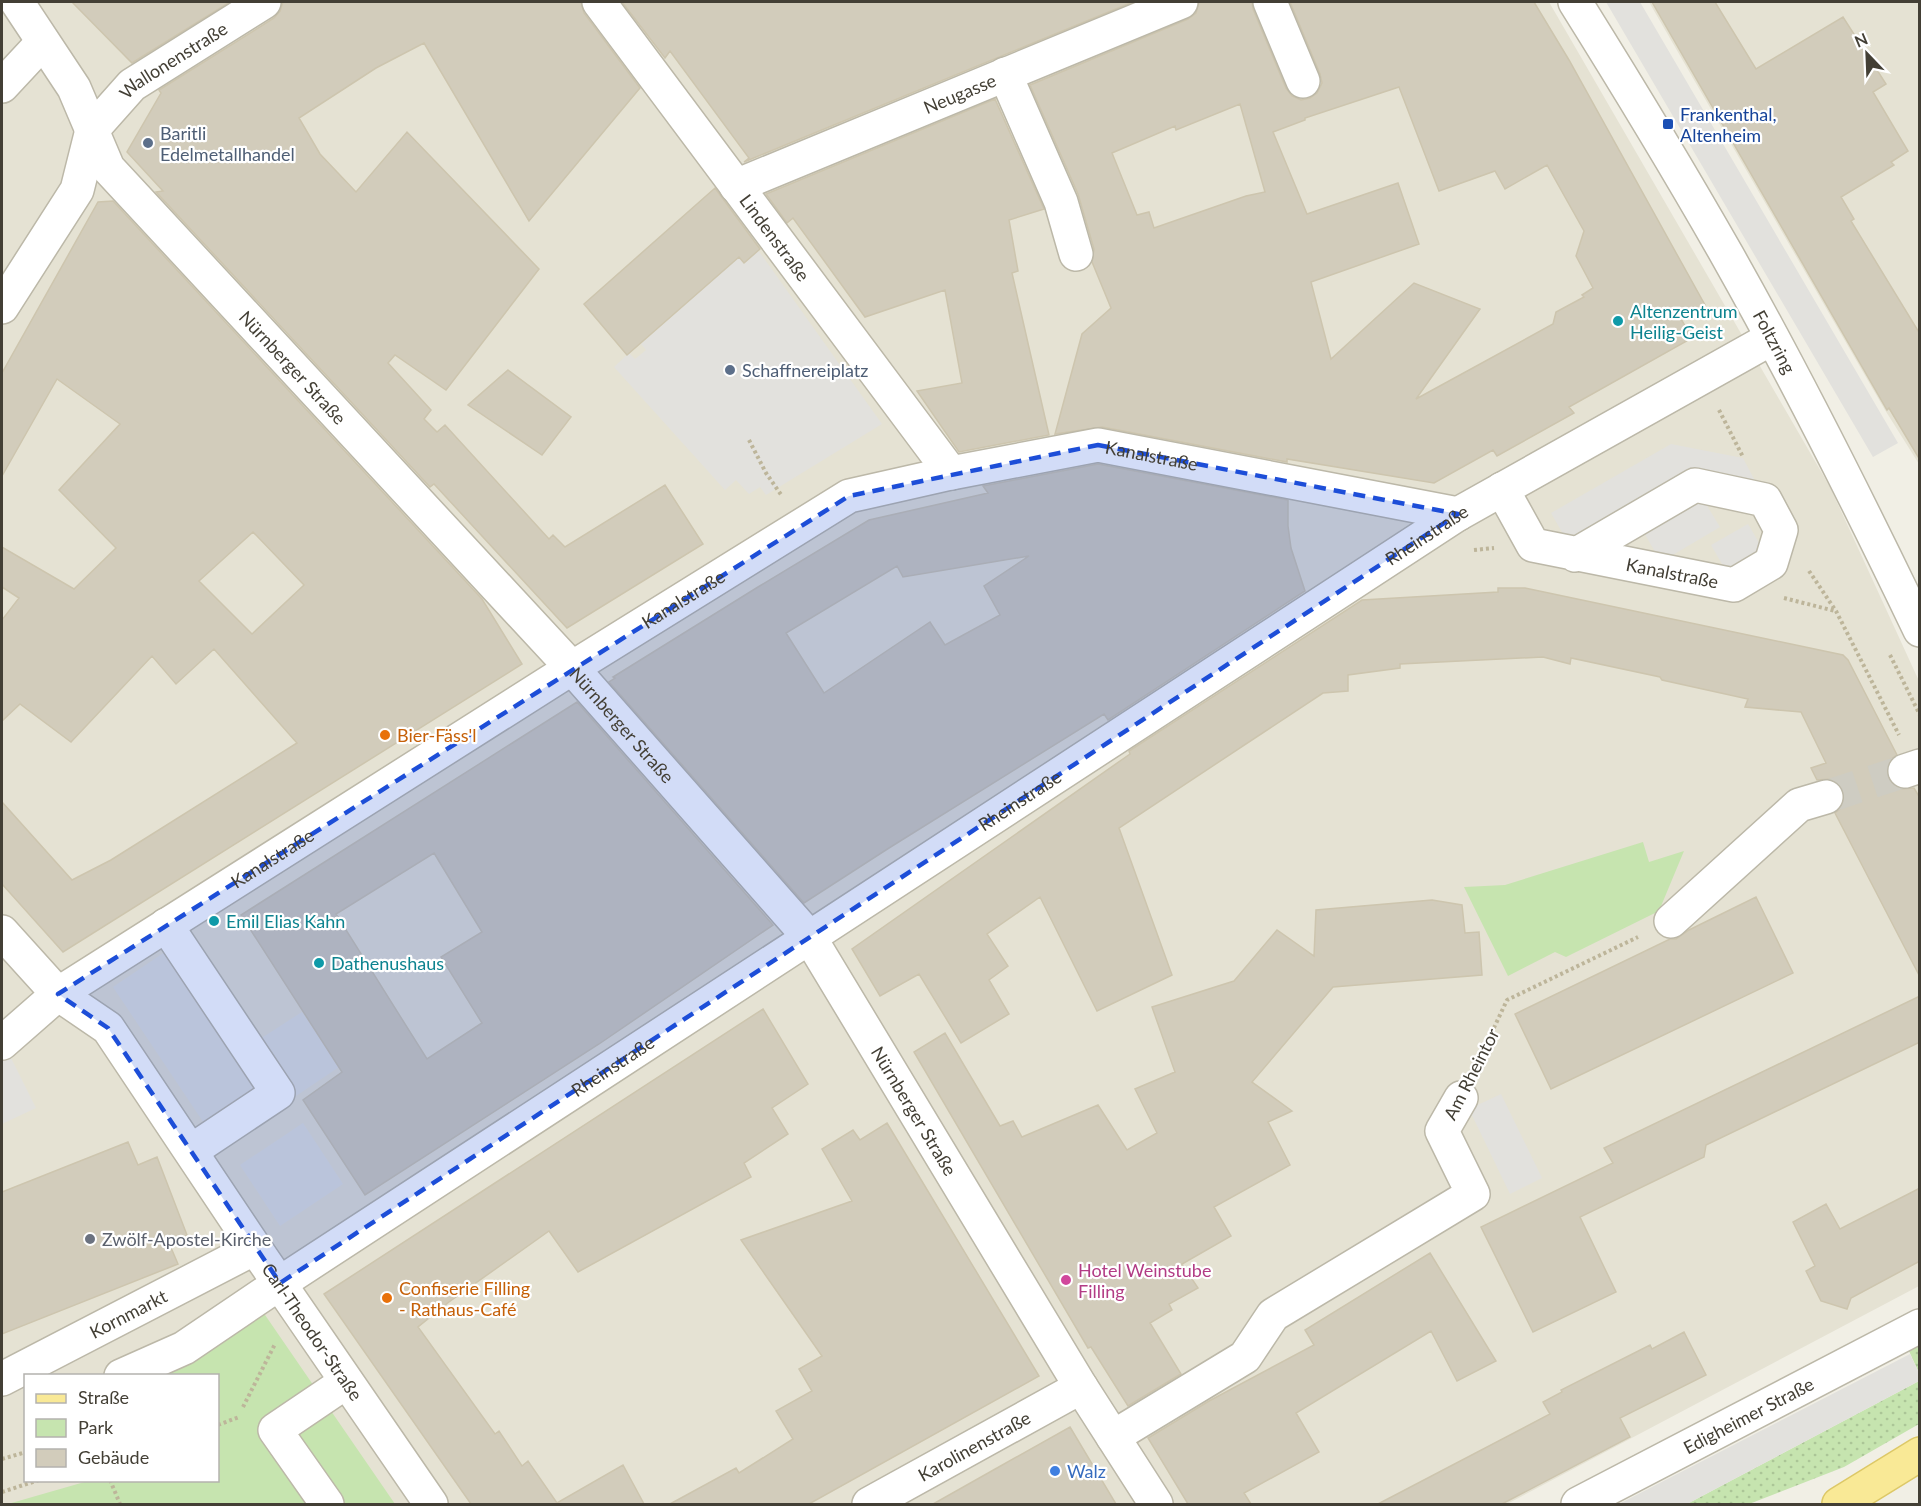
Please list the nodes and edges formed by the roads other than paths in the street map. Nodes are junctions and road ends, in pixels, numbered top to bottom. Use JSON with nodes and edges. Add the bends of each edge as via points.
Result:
{"nodes":[{"id":1,"x":18,"y":2,"type":"edge"},
{"id":2,"x":264,"y":2,"type":"edge"},
{"id":3,"x":599,"y":2,"type":"edge"},
{"id":4,"x":1181,"y":2,"type":"edge"},
{"id":5,"x":1270,"y":2,"type":"edge"},
{"id":6,"x":1575,"y":2,"type":"edge"},
{"id":7,"x":43,"y":42,"type":"junction"},
{"id":8,"x":1005,"y":74,"type":"junction"},
{"id":9,"x":1303,"y":81,"type":"dead end"},
{"id":10,"x":2,"y":86,"type":"edge"},
{"id":11,"x":92,"y":130,"type":"junction"},
{"id":12,"x":736,"y":186,"type":"junction"},
{"id":13,"x":1076,"y":254,"type":"dead end"},
{"id":14,"x":2,"y":307,"type":"edge"},
{"id":15,"x":1772,"y":338,"type":"junction"},
{"id":16,"x":951,"y":473,"type":"junction"},
{"id":17,"x":1502,"y":489,"type":"junction"},
{"id":18,"x":1458,"y":514,"type":"junction"},
{"id":19,"x":1575,"y":555,"type":"junction"},
{"id":20,"x":1920,"y":630,"type":"edge"},
{"id":21,"x":572,"y":668,"type":"junction"},
{"id":22,"x":1826,"y":797,"type":"tunnel mouth"},
{"id":23,"x":1671,"y":921,"type":"road end"},
{"id":24,"x":166,"y":925,"type":"junction"},
{"id":25,"x":2,"y":932,"type":"edge"},
{"id":26,"x":810,"y":938,"type":"junction"},
{"id":27,"x":58,"y":994,"type":"junction"},
{"id":28,"x":2,"y":1043,"type":"edge"},
{"id":29,"x":1461,"y":1098,"type":"road end"},
{"id":30,"x":191,"y":1151,"type":"junction"},
{"id":31,"x":255,"y":1248,"type":"junction"},
{"id":32,"x":287,"y":1294,"type":"junction"},
{"id":33,"x":1920,"y":1326,"type":"edge"},
{"id":34,"x":126,"y":1374,"type":"edge"},
{"id":35,"x":2,"y":1379,"type":"edge"},
{"id":36,"x":346,"y":1382,"type":"junction"},
{"id":37,"x":1081,"y":1387,"type":"junction"},
{"id":38,"x":1113,"y":1437,"type":"junction"},
{"id":39,"x":1920,"y":1454,"type":"edge"},
{"id":40,"x":327,"y":1504,"type":"edge"},
{"id":41,"x":431,"y":1504,"type":"edge"},
{"id":42,"x":869,"y":1504,"type":"edge"},
{"id":43,"x":1155,"y":1504,"type":"edge"},
{"id":44,"x":1578,"y":1504,"type":"edge"},
{"id":45,"x":1839,"y":1504,"type":"edge"}],
"edges":[{"from":1,"to":7,"type":"street","name":"Nürnberger Straße"},
{"from":2,"to":11,"type":"street","name":"Wallonenstraße","via":[[132,85]]},
{"from":3,"to":12,"type":"street","name":"Lindenstraße"},
{"from":4,"to":8,"type":"street","name":"Neugasse"},
{"from":5,"to":9,"type":"street"},
{"from":6,"to":15,"type":"street","name":"Foltzring","via":[[1660,139]]},
{"from":7,"to":10,"type":"street"},
{"from":7,"to":11,"type":"street","name":"Nürnberger Straße","via":[[74,88]]},
{"from":8,"to":12,"type":"street","name":"Neugasse"},
{"from":8,"to":13,"type":"street","via":[[1062,202]]},
{"from":11,"to":14,"type":"street","via":[[77,190]]},
{"from":11,"to":21,"type":"street","name":"Nürnberger Straße","via":[[108,168]]},
{"from":12,"to":16,"type":"street","name":"Lindenstraße"},
{"from":15,"to":17,"type":"street","name":"Rheinstraße"},
{"from":15,"to":20,"type":"street","name":"Foltzring"},
{"from":16,"to":18,"type":"street","name":"Kanalstraße","via":[[1098,445]]},
{"from":16,"to":21,"type":"street","name":"Kanalstraße","via":[[849,496]]},
{"from":17,"to":18,"type":"street","name":"Rheinstraße"},
{"from":17,"to":19,"type":"street","name":"Kanalstraße","via":[[1533,545]]},
{"from":18,"to":26,"type":"street","name":"Rheinstraße"},
{"from":19,"to":19,"type":"street","name":"Kanalstraße","via":[[1734,585],[1771,563],[1781,530],[1765,500],[1695,485]]},
{"from":21,"to":24,"type":"street","name":"Kanalstraße"},
{"from":21,"to":26,"type":"street","name":"Nürnberger Straße"},
{"from":22,"to":23,"type":"street","via":[[1799,806]]},
{"from":24,"to":27,"type":"street","name":"Kanalstraße"},
{"from":24,"to":30,"type":"street","via":[[278,1093]]},
{"from":25,"to":27,"type":"street","name":"Carl-Theodor-Straße"},
{"from":26,"to":32,"type":"street","name":"Rheinstraße"},
{"from":26,"to":37,"type":"street","name":"Nürnberger Straße"},
{"from":27,"to":28,"type":"street","name":"Kanalstraße"},
{"from":27,"to":30,"type":"street","name":"Carl-Theodor-Straße","via":[[108,1028]]},
{"from":29,"to":38,"type":"street","name":"Am Rheintor","via":[[1442,1131],[1473,1194],[1273,1315],[1245,1357]]},
{"from":30,"to":31,"type":"street","name":"Carl-Theodor-Straße"},
{"from":31,"to":32,"type":"street","name":"Carl-Theodor-Straße"},
{"from":31,"to":35,"type":"street","name":"Kornmarkt"},
{"from":32,"to":34,"type":"street","name":"Rheinstraße"},
{"from":32,"to":36,"type":"street","name":"Carl-Theodor-Straße"},
{"from":33,"to":44,"type":"street","name":"Edigheimer Straße"},
{"from":36,"to":40,"type":"street","via":[[275,1430]]},
{"from":36,"to":41,"type":"street","name":"Carl-Theodor-Straße"},
{"from":37,"to":38,"type":"street","name":"Nürnberger Straße"},
{"from":37,"to":42,"type":"street","name":"Karolinenstraße"},
{"from":38,"to":43,"type":"street","name":"Nürnberger Straße"},
{"from":39,"to":45,"type":"main road"}]}
